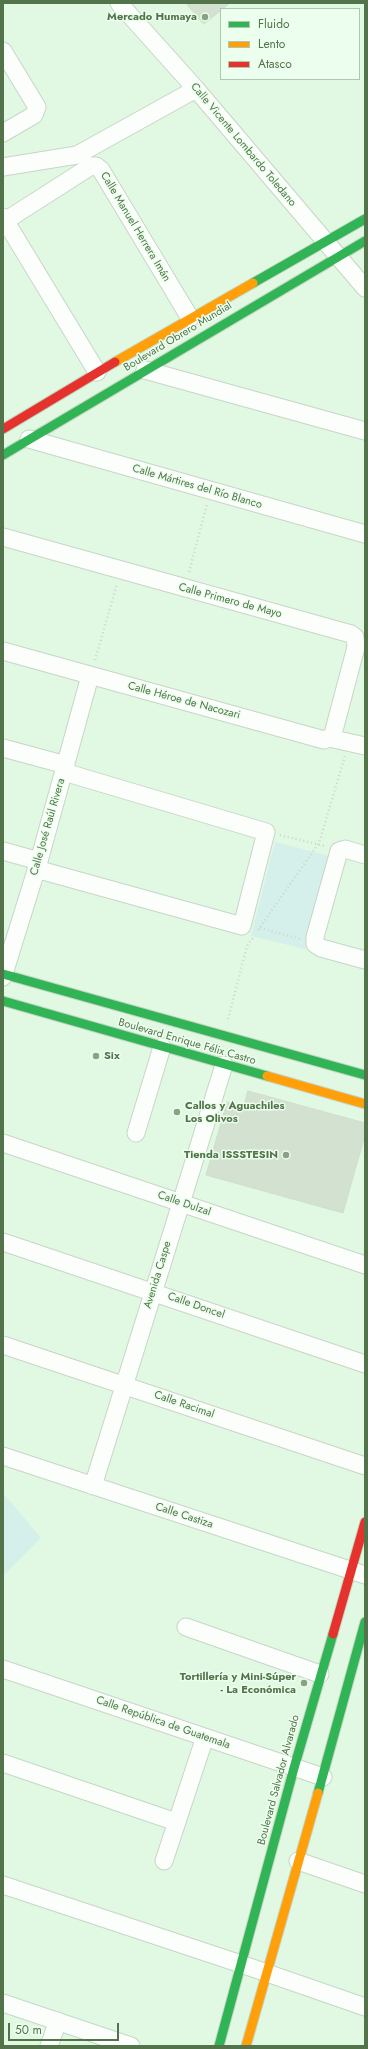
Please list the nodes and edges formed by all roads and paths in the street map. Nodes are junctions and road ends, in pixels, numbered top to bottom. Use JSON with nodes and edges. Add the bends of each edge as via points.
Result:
{"nodes":[{"id":1,"x":119,"y":3,"type":"edge"},
{"id":2,"x":3,"y":51,"type":"edge"},
{"id":3,"x":196,"y":89,"type":"junction"},
{"id":4,"x":3,"y":133,"type":"edge"},
{"id":5,"x":3,"y":167,"type":"edge"},
{"id":6,"x":4,"y":219,"type":"edge"},
{"id":7,"x":365,"y":219,"type":"edge"},
{"id":8,"x":365,"y":241,"type":"edge"},
{"id":9,"x":324,"y":242,"type":"junction"},
{"id":10,"x":337,"y":257,"type":"junction"},
{"id":11,"x":365,"y":288,"type":"edge"},
{"id":12,"x":190,"y":318,"type":"junction"},
{"id":13,"x":145,"y":370,"type":"junction"},
{"id":14,"x":97,"y":372,"type":"junction"},
{"id":15,"x":66,"y":404,"type":"junction"},
{"id":16,"x":5,"y":425,"type":"edge"},
{"id":17,"x":365,"y":431,"type":"edge"},
{"id":18,"x":29,"y":439,"type":"junction"},
{"id":19,"x":3,"y":455,"type":"edge"},
{"id":20,"x":210,"y":491,"type":"junction"},
{"id":21,"x":365,"y":534,"type":"edge"},
{"id":22,"x":3,"y":537,"type":"edge"},
{"id":23,"x":121,"y":571,"type":"junction"},
{"id":24,"x":185,"y":588,"type":"junction"},
{"id":25,"x":3,"y":651,"type":"edge"},
{"id":26,"x":90,"y":676,"type":"junction"},
{"id":27,"x":329,"y":738,"type":"junction"},
{"id":28,"x":357,"y":744,"type":"edge"},
{"id":29,"x":3,"y":748,"type":"edge"},
{"id":30,"x":65,"y":768,"type":"junction"},
{"id":31,"x":266,"y":832,"type":"junction"},
{"id":32,"x":319,"y":843,"type":"junction"},
{"id":33,"x":3,"y":851,"type":"edge"},
{"id":34,"x":339,"y":851,"type":"junction"},
{"id":35,"x":365,"y":855,"type":"edge"},
{"id":36,"x":38,"y":865,"type":"junction"},
{"id":37,"x":242,"y":926,"type":"junction"},
{"id":38,"x":260,"y":928,"type":"junction"},
{"id":39,"x":315,"y":944,"type":"junction"},
{"id":40,"x":365,"y":960,"type":"edge"},
{"id":41,"x":3,"y":975,"type":"edge"},
{"id":42,"x":3,"y":1002,"type":"edge"},
{"id":43,"x":224,"y":1036,"type":"junction"},
{"id":44,"x":162,"y":1047,"type":"junction"},
{"id":45,"x":224,"y":1065,"type":"junction"},
{"id":46,"x":365,"y":1075,"type":"edge"},
{"id":47,"x":365,"y":1104,"type":"edge"},
{"id":48,"x":136,"y":1133,"type":"dead end"},
{"id":49,"x":3,"y":1143,"type":"edge"},
{"id":50,"x":181,"y":1203,"type":"junction"},
{"id":51,"x":3,"y":1242,"type":"edge"},
{"id":52,"x":365,"y":1265,"type":"edge"},
{"id":53,"x":153,"y":1292,"type":"junction"},
{"id":54,"x":3,"y":1345,"type":"edge"},
{"id":55,"x":365,"y":1364,"type":"edge"},
{"id":56,"x":124,"y":1384,"type":"junction"},
{"id":57,"x":3,"y":1456,"type":"edge"},
{"id":58,"x":365,"y":1466,"type":"edge"},
{"id":59,"x":93,"y":1486,"type":"junction"},
{"id":60,"x":365,"y":1522,"type":"edge"},
{"id":61,"x":358,"y":1572,"type":"edge"},
{"id":62,"x":365,"y":1622,"type":"edge"},
{"id":63,"x":186,"y":1627,"type":"dead end"},
{"id":64,"x":3,"y":1669,"type":"edge"},
{"id":65,"x":320,"y":1674,"type":"junction"},
{"id":66,"x":205,"y":1737,"type":"junction"},
{"id":67,"x":3,"y":1763,"type":"edge"},
{"id":68,"x":294,"y":1768,"type":"junction"},
{"id":69,"x":323,"y":1777,"type":"junction"},
{"id":70,"x":176,"y":1822,"type":"junction"},
{"id":71,"x":164,"y":1861,"type":"dead end"},
{"id":72,"x":298,"y":1862,"type":"junction"},
{"id":73,"x":365,"y":1884,"type":"edge"},
{"id":74,"x":3,"y":1885,"type":"edge"},
{"id":75,"x":241,"y":1964,"type":"junction"},
{"id":76,"x":266,"y":1972,"type":"junction"},
{"id":77,"x":3,"y":2003,"type":"edge"},
{"id":78,"x":365,"y":2007,"type":"edge"},
{"id":79,"x":58,"y":2021,"type":"junction"},
{"id":80,"x":49,"y":2046,"type":"edge"},
{"id":81,"x":131,"y":2046,"type":"edge"},
{"id":82,"x":219,"y":2046,"type":"edge"},
{"id":83,"x":246,"y":2046,"type":"edge"}],
"edges":[{"from":1,"to":3,"type":"street","name":"Calle Vicente Lombardo Toledano"},
{"from":2,"to":4,"type":"street","via":[[36,107],[34,115]]},
{"from":3,"to":5,"type":"street","via":[[77,155]]},
{"from":3,"to":9,"type":"street","name":"Calle Vicente Lombardo Toledano"},
{"from":6,"to":12,"type":"street","name":"Calle Manuel Herrera Imán","via":[[91,166],[96,166],[102,170]]},
{"from":6,"to":14,"type":"street"},
{"from":7,"to":9,"type":"street","name":"Boulevard Obrero Mundial"},
{"from":8,"to":10,"type":"street","name":"Boulevard Obrero Mundial"},
{"from":9,"to":10,"type":"street","name":"Calle Vicente Lombardo Toledano"},
{"from":9,"to":12,"type":"street","name":"Boulevard Obrero Mundial"},
{"from":10,"to":11,"type":"street","name":"Calle Vicente Lombardo Toledano"},
{"from":10,"to":13,"type":"street","name":"Boulevard Obrero Mundial"},
{"from":12,"to":14,"type":"street","name":"Boulevard Obrero Mundial"},
{"from":13,"to":15,"type":"street","name":"Boulevard Obrero Mundial"},
{"from":13,"to":17,"type":"street"},
{"from":14,"to":15,"type":"street","name":"Boulevard Obrero Mundial"},
{"from":15,"to":16,"type":"street","name":"Boulevard Obrero Mundial"},
{"from":15,"to":18,"type":"street","name":"Boulevard Obrero Mundial"},
{"from":18,"to":19,"type":"street","name":"Boulevard Obrero Mundial"},
{"from":18,"to":20,"type":"street","name":"Calle Mártires del Río Blanco"},
{"from":20,"to":21,"type":"street","name":"Calle Mártires del Río Blanco"},
{"from":20,"to":24,"type":"path"},
{"from":22,"to":23,"type":"street","name":"Calle Primero de Mayo"},
{"from":23,"to":24,"type":"street","name":"Calle Primero de Mayo"},
{"from":23,"to":26,"type":"path"},
{"from":24,"to":27,"type":"street","name":"Calle Primero de Mayo","via":[[351,634],[355,638],[356,647]]},
{"from":25,"to":26,"type":"street","name":"Calle Héroe de Nacozari"},
{"from":26,"to":27,"type":"street","name":"Calle Héroe de Nacozari","via":[[324,740]]},
{"from":26,"to":30,"type":"street","name":"Calle José Raúl Rivera"},
{"from":27,"to":28,"type":"street","name":"Calle Héroe de Nacozari"},
{"from":28,"to":32,"type":"path"},
{"from":29,"to":30,"type":"street"},
{"from":30,"to":31,"type":"street"},
{"from":30,"to":36,"type":"street","name":"Calle José Raúl Rivera"},
{"from":31,"to":32,"type":"path"},
{"from":31,"to":37,"type":"street"},
{"from":32,"to":34,"type":"path"},
{"from":32,"to":38,"type":"path"},
{"from":33,"to":36,"type":"street"},
{"from":34,"to":35,"type":"street","via":[[345,849]]},
{"from":34,"to":39,"type":"street"},
{"from":36,"to":37,"type":"street"},
{"from":36,"to":41,"type":"street","name":"Calle José Raúl Rivera"},
{"from":37,"to":38,"type":"path"},
{"from":38,"to":39,"type":"path"},
{"from":38,"to":43,"type":"path","via":[[247,946]]},
{"from":39,"to":40,"type":"street"},
{"from":41,"to":43,"type":"street","name":"Boulevard Enrique Félix Castro"},
{"from":42,"to":44,"type":"street","name":"Boulevard Enrique Félix Castro"},
{"from":43,"to":46,"type":"street","name":"Boulevard Enrique Félix Castro"},
{"from":44,"to":45,"type":"street","name":"Boulevard Enrique Félix Castro"},
{"from":44,"to":48,"type":"street"},
{"from":45,"to":47,"type":"street","name":"Boulevard Enrique Félix Castro"},
{"from":45,"to":50,"type":"street","name":"Avenida Caspe"},
{"from":49,"to":50,"type":"street","name":"Calle Dulzal"},
{"from":50,"to":52,"type":"street","name":"Calle Dulzal"},
{"from":50,"to":53,"type":"street","name":"Avenida Caspe"},
{"from":51,"to":53,"type":"street","name":"Calle Doncel"},
{"from":53,"to":55,"type":"street","name":"Calle Doncel"},
{"from":53,"to":56,"type":"street","name":"Avenida Caspe"},
{"from":54,"to":56,"type":"street","name":"Calle Racimal"},
{"from":56,"to":58,"type":"street","name":"Calle Racimal"},
{"from":56,"to":59,"type":"street","name":"Avenida Caspe"},
{"from":57,"to":59,"type":"street","name":"Calle Castiza"},
{"from":59,"to":61,"type":"street","name":"Calle Castiza"},
{"from":60,"to":61,"type":"street","name":"Boulevard Salvador Alvarado"},
{"from":61,"to":65,"type":"street","name":"Boulevard Salvador Alvarado"},
{"from":62,"to":69,"type":"street"},
{"from":63,"to":65,"type":"street"},
{"from":64,"to":66,"type":"street","name":"Calle República de Guatemala"},
{"from":65,"to":68,"type":"street","name":"Boulevard Salvador Alvarado"},
{"from":66,"to":68,"type":"street","name":"Calle República de Guatemala"},
{"from":66,"to":70,"type":"street"},
{"from":67,"to":70,"type":"street"},
{"from":68,"to":69,"type":"street","name":"Calle República de Guatemala"},
{"from":68,"to":75,"type":"street","name":"Boulevard Salvador Alvarado"},
{"from":69,"to":72,"type":"street"},
{"from":70,"to":71,"type":"street"},
{"from":72,"to":73,"type":"street"},
{"from":72,"to":76,"type":"street"},
{"from":74,"to":75,"type":"street"},
{"from":75,"to":76,"type":"street"},
{"from":75,"to":82,"type":"street","name":"Boulevard Salvador Alvarado"},
{"from":76,"to":78,"type":"street"},
{"from":76,"to":83,"type":"street"},
{"from":77,"to":79,"type":"street"},
{"from":79,"to":80,"type":"street"},
{"from":79,"to":81,"type":"street"}]}
